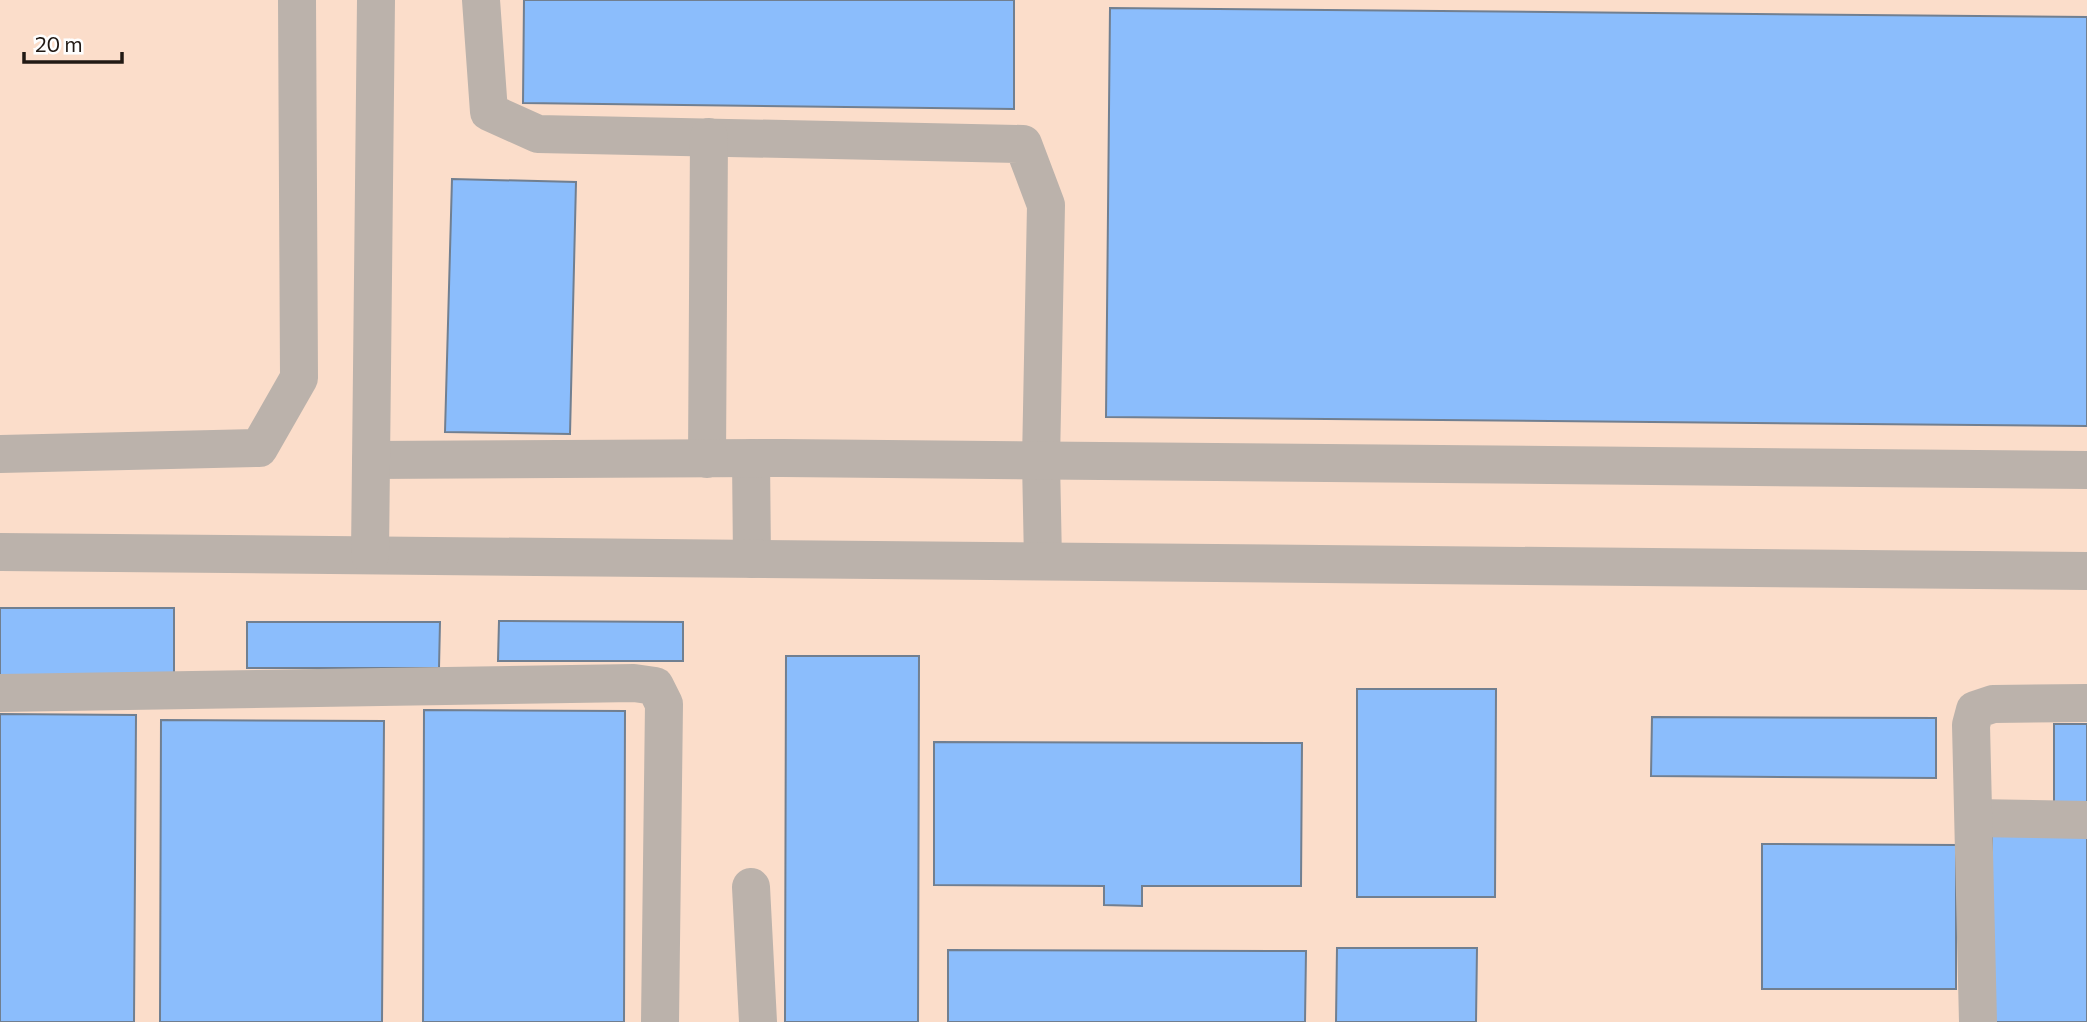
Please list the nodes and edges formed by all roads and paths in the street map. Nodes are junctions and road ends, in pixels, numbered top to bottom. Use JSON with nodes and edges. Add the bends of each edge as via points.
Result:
{"nodes":[{"id":1,"x":297,"y":0,"type":"edge"},
{"id":2,"x":376,"y":0,"type":"edge"},
{"id":3,"x":481,"y":0,"type":"edge"},
{"id":4,"x":709,"y":137,"type":"junction"},
{"id":5,"x":0,"y":454,"type":"edge"},
{"id":6,"x":751,"y":458,"type":"junction"},
{"id":7,"x":707,"y":459,"type":"junction"},
{"id":8,"x":371,"y":460,"type":"junction"},
{"id":9,"x":1041,"y":461,"type":"junction"},
{"id":10,"x":2087,"y":470,"type":"edge"},
{"id":11,"x":0,"y":552,"type":"edge"},
{"id":12,"x":370,"y":555,"type":"junction"},
{"id":13,"x":752,"y":559,"type":"junction"},
{"id":14,"x":1043,"y":561,"type":"junction"},
{"id":15,"x":2087,"y":571,"type":"edge"},
{"id":16,"x":0,"y":693,"type":"edge"},
{"id":17,"x":2087,"y":704,"type":"edge"},
{"id":18,"x":1973,"y":818,"type":"junction"},
{"id":19,"x":2087,"y":820,"type":"edge"},
{"id":20,"x":751,"y":887,"type":"dead end"},
{"id":21,"x":660,"y":1022,"type":"edge"},
{"id":22,"x":758,"y":1022,"type":"edge"},
{"id":23,"x":1978,"y":1022,"type":"edge"}],
"edges":[{"from":1,"to":5,"type":"lane","via":[[299,378],[259,449]]},
{"from":2,"to":8,"type":"lane"},
{"from":3,"to":4,"type":"lane","via":[[489,112],[538,134]]},
{"from":4,"to":7,"type":"lane"},
{"from":4,"to":9,"type":"lane","via":[[1023,144],[1046,205]]},
{"from":6,"to":7,"type":"lane"},
{"from":6,"to":9,"type":"lane"},
{"from":6,"to":13,"type":"lane"},
{"from":7,"to":8,"type":"lane"},
{"from":8,"to":12,"type":"lane"},
{"from":9,"to":10,"type":"lane"},
{"from":9,"to":14,"type":"lane"},
{"from":11,"to":12,"type":"lane"},
{"from":12,"to":13,"type":"lane"},
{"from":13,"to":14,"type":"lane"},
{"from":14,"to":15,"type":"lane"},
{"from":16,"to":21,"type":"lane","via":[[655,686],[664,704]]},
{"from":17,"to":18,"type":"lane","via":[[1993,704],[1975,710],[1971,725]]},
{"from":18,"to":19,"type":"lane"},
{"from":18,"to":23,"type":"lane"},
{"from":20,"to":22,"type":"lane"}]}
